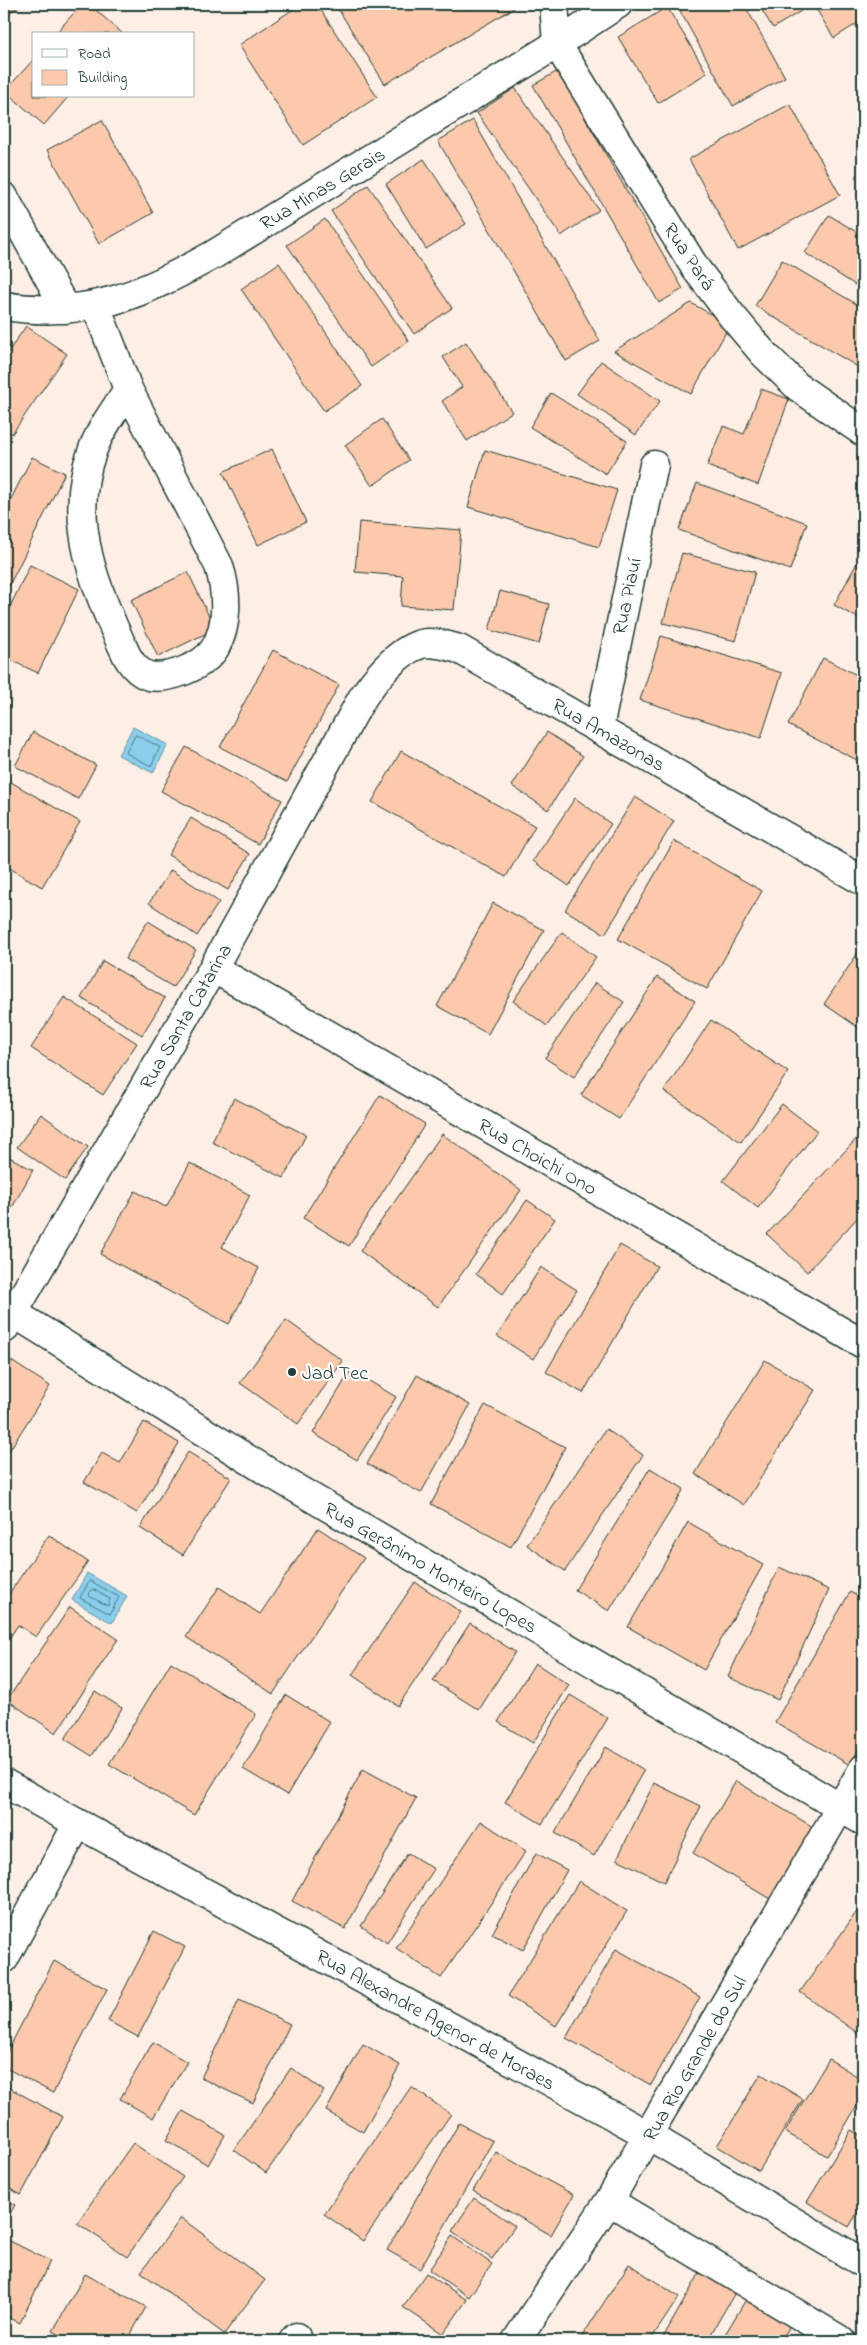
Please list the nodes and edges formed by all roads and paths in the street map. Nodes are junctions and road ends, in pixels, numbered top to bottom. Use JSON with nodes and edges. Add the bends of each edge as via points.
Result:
{"nodes":[{"id":1,"x":554,"y":4,"type":"edge"},
{"id":2,"x":618,"y":4,"type":"edge"},
{"id":3,"x":557,"y":44,"type":"junction"},
{"id":4,"x":4,"y":197,"type":"edge"},
{"id":5,"x":4,"y":306,"type":"edge"},
{"id":6,"x":96,"y":306,"type":"junction"},
{"id":7,"x":66,"y":308,"type":"junction"},
{"id":8,"x":128,"y":389,"type":"junction"},
{"id":9,"x":863,"y":432,"type":"edge"},
{"id":10,"x":654,"y":465,"type":"dead end"},
{"id":11,"x":361,"y":700,"type":"joint"},
{"id":12,"x":599,"y":728,"type":"junction"},
{"id":13,"x":863,"y":881,"type":"edge"},
{"id":14,"x":213,"y":968,"type":"junction"},
{"id":15,"x":7,"y":1316,"type":"edge"},
{"id":16,"x":863,"y":1344,"type":"edge"},
{"id":17,"x":863,"y":1769,"type":"edge"},
{"id":18,"x":4,"y":1783,"type":"edge"},
{"id":19,"x":852,"y":1814,"type":"edge"},
{"id":20,"x":77,"y":1825,"type":"junction"},
{"id":21,"x":4,"y":1959,"type":"edge"},
{"id":22,"x":648,"y":2135,"type":"junction"},
{"id":23,"x":609,"y":2201,"type":"junction"},
{"id":24,"x":863,"y":2263,"type":"edge"},
{"id":25,"x":516,"y":2341,"type":"edge"},
{"id":26,"x":842,"y":2341,"type":"edge"}],
"edges":[{"from":1,"to":3,"type":"street"},
{"from":2,"to":3,"type":"street","name":"Rua Minas Gerais"},
{"from":3,"to":6,"type":"street","name":"Rua Minas Gerais","via":[[213,255],[143,291]]},
{"from":3,"to":9,"type":"street","name":"Rua Pará","via":[[696,269],[732,316],[798,387]]},
{"from":4,"to":7,"type":"street"},
{"from":5,"to":7,"type":"street","name":"Rua Minas Gerais","via":[[32,310]]},
{"from":6,"to":7,"type":"street","name":"Rua Minas Gerais"},
{"from":6,"to":8,"type":"street"},
{"from":8,"to":8,"type":"street","via":[[219,566],[224,583],[221,634],[214,650],[197,664],[166,676],[143,674],[126,656],[101,600],[82,521],[82,486],[92,450]]},
{"from":10,"to":12,"type":"street","name":"Rua Piauí"},
{"from":11,"to":12,"type":"street","name":"Rua Amazonas","via":[[373,681],[402,655],[421,644],[441,644],[460,649]]},
{"from":11,"to":14,"type":"street","name":"Rua Santa Catarina"},
{"from":12,"to":13,"type":"street","name":"Rua Amazonas"},
{"from":14,"to":15,"type":"street","name":"Rua Santa Catarina"},
{"from":14,"to":16,"type":"street","name":"Rua Choichi Ono"},
{"from":15,"to":19,"type":"street","name":"Rua Gerônimo Monteiro Lopes"},
{"from":17,"to":19,"type":"street","name":"Rua Rio Grande do Sul"},
{"from":18,"to":20,"type":"street","name":"Rua Alexandre Agenor de Moraes"},
{"from":19,"to":22,"type":"street","name":"Rua Rio Grande do Sul"},
{"from":20,"to":21,"type":"street"},
{"from":20,"to":22,"type":"street","name":"Rua Alexandre Agenor de Moraes"},
{"from":22,"to":23,"type":"street","name":"Rua Rio Grande do Sul"},
{"from":22,"to":24,"type":"street","name":"Rua Alexandre Agenor de Moraes"},
{"from":23,"to":25,"type":"street","name":"Rua Rio Grande do Sul"},
{"from":23,"to":26,"type":"street"}]}
